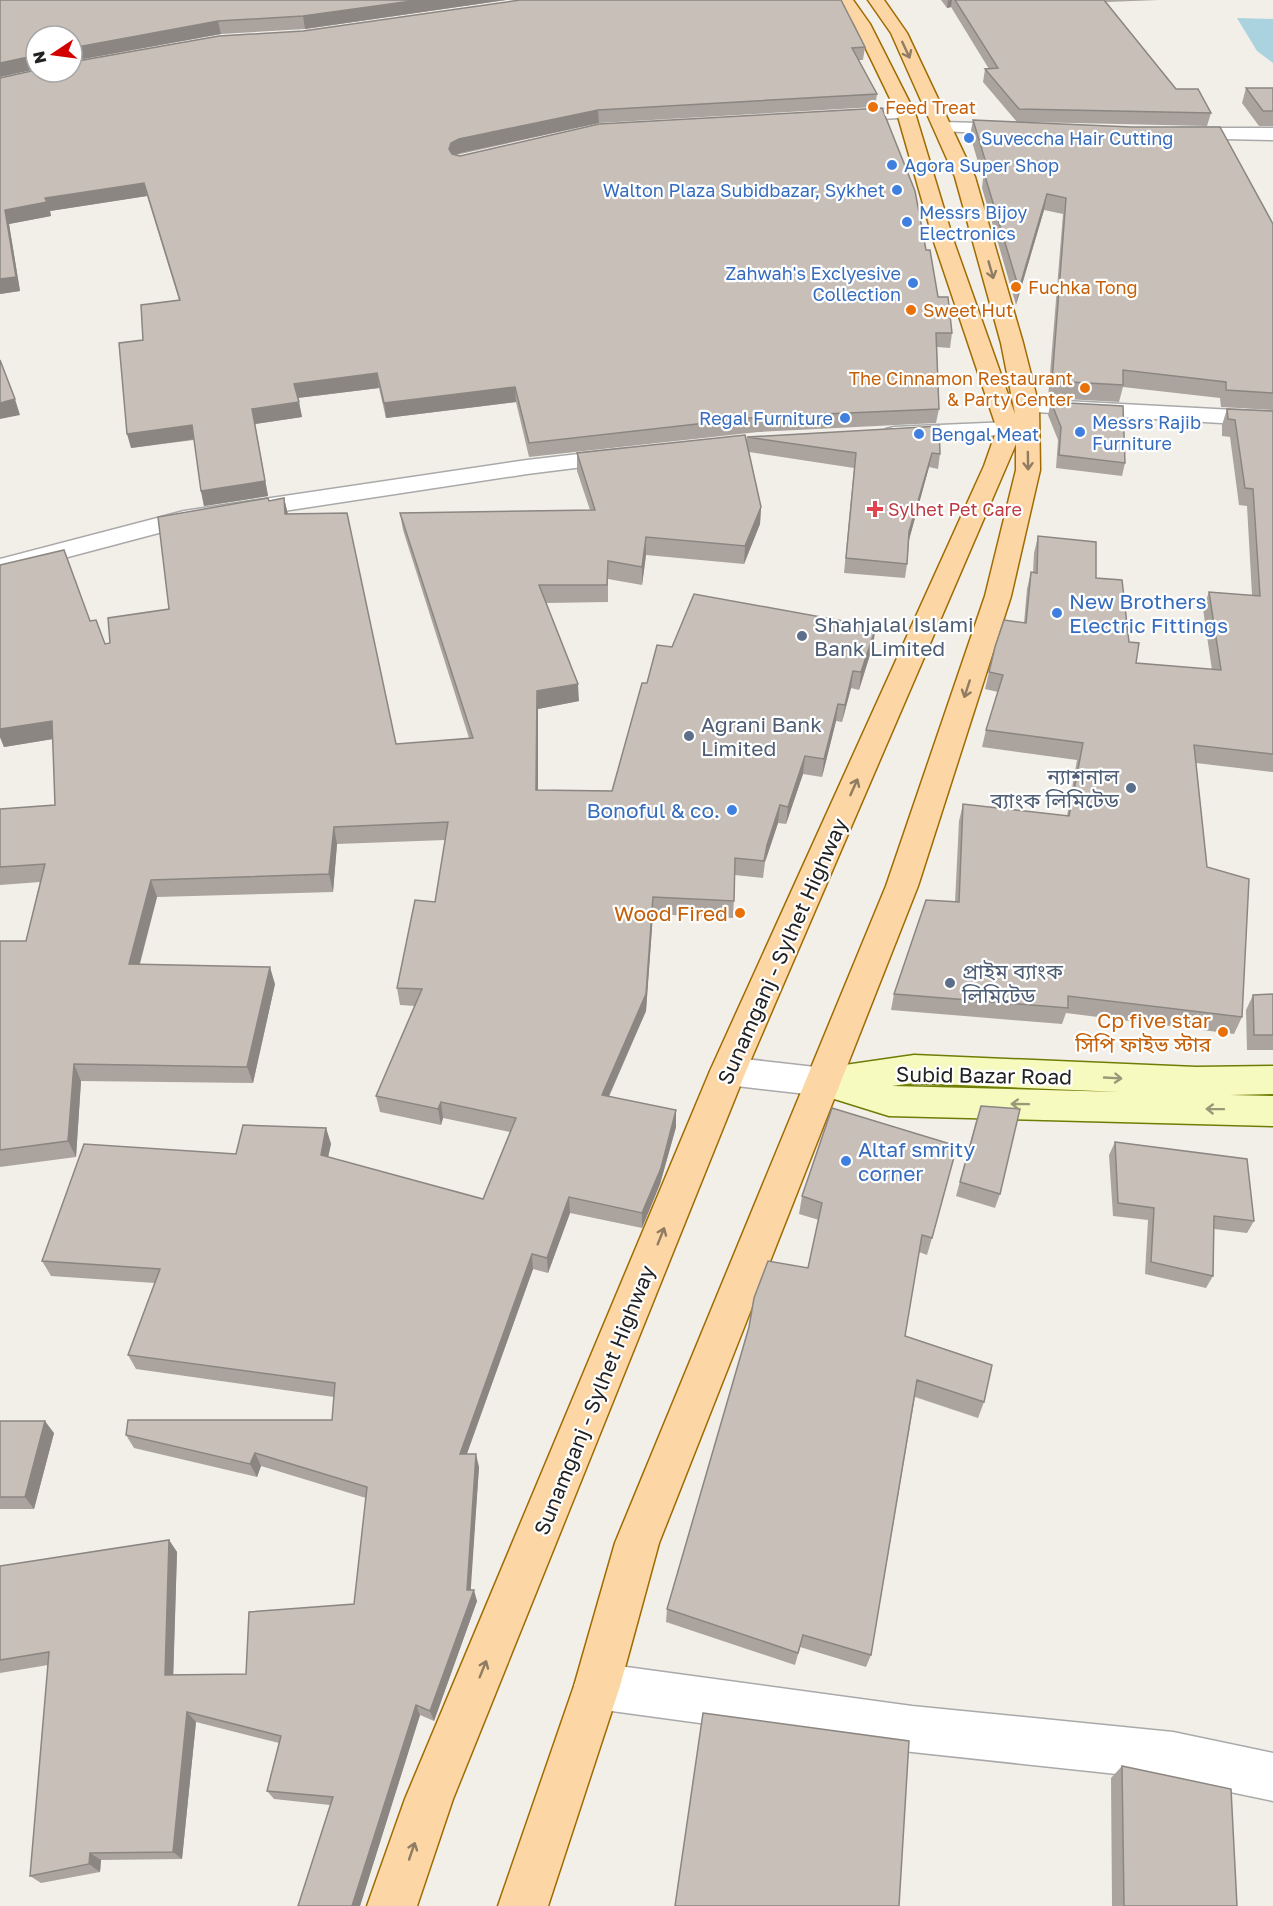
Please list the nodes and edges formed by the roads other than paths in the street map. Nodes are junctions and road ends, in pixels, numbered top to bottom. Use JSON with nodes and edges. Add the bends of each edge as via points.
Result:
{"nodes":[{"id":1,"x":845,"y":0,"type":"edge"},
{"id":2,"x":876,"y":0,"type":"edge"},
{"id":3,"x":906,"y":113,"type":"junction"},
{"id":4,"x":823,"y":117,"type":"edge"},
{"id":5,"x":942,"y":127,"type":"junction"},
{"id":6,"x":1038,"y":130,"type":"edge"},
{"id":7,"x":1165,"y":134,"type":"edge"},
{"id":8,"x":1273,"y":134,"type":"edge"},
{"id":9,"x":1018,"y":418,"type":"junction"},
{"id":10,"x":1273,"y":419,"type":"edge"},
{"id":11,"x":866,"y":436,"type":"edge"},
{"id":12,"x":643,"y":454,"type":"edge"},
{"id":13,"x":0,"y":567,"type":"edge"},
{"id":14,"x":728,"y":1071,"type":"junction"},
{"id":15,"x":1273,"y":1080,"type":"edge"},
{"id":16,"x":824,"y":1082,"type":"junction"},
{"id":17,"x":1273,"y":1111,"type":"edge"},
{"id":18,"x":597,"y":1686,"type":"junction"},
{"id":19,"x":1273,"y":1777,"type":"edge"},
{"id":20,"x":392,"y":1906,"type":"edge"},
{"id":21,"x":523,"y":1906,"type":"edge"}],
"edges":[{"from":1,"to":3,"type":"main road","via":[[862,24]]},
{"from":2,"to":5,"type":"main road","one_way":true,"via":[[898,33]]},
{"from":3,"to":4,"type":"street"},
{"from":3,"to":9,"type":"main road","via":[[944,242]]},
{"from":5,"to":6,"type":"street"},
{"from":5,"to":9,"type":"main road","one_way":true,"via":[[965,177],[1012,343]]},
{"from":7,"to":8,"type":"street"},
{"from":9,"to":10,"type":"street"},
{"from":9,"to":11,"type":"street"},
{"from":14,"to":9,"type":"main road","name":"Sunamganj - Sylhet Highway","one_way":true},
{"from":9,"to":16,"type":"main road","one_way":true,"via":[[1028,470],[998,596],[902,886]]},
{"from":12,"to":13,"type":"street","via":[[527,467],[184,519]]},
{"from":14,"to":16,"type":"street"},
{"from":20,"to":14,"type":"main road","name":"Sunamganj - Sylhet Highway","one_way":true,"via":[[429,1799]]},
{"from":16,"to":15,"type":"main road","name":"Subid Bazar Road","one_way":true,"via":[[914,1069],[1196,1082]]},
{"from":17,"to":16,"type":"main road","name":"Subid Bazar Road","one_way":true,"via":[[889,1101]]},
{"from":16,"to":18,"type":"main road","via":[[637,1543]]},
{"from":18,"to":19,"type":"street","via":[[912,1729],[1173,1756]]},
{"from":18,"to":21,"type":"main road"}]}
